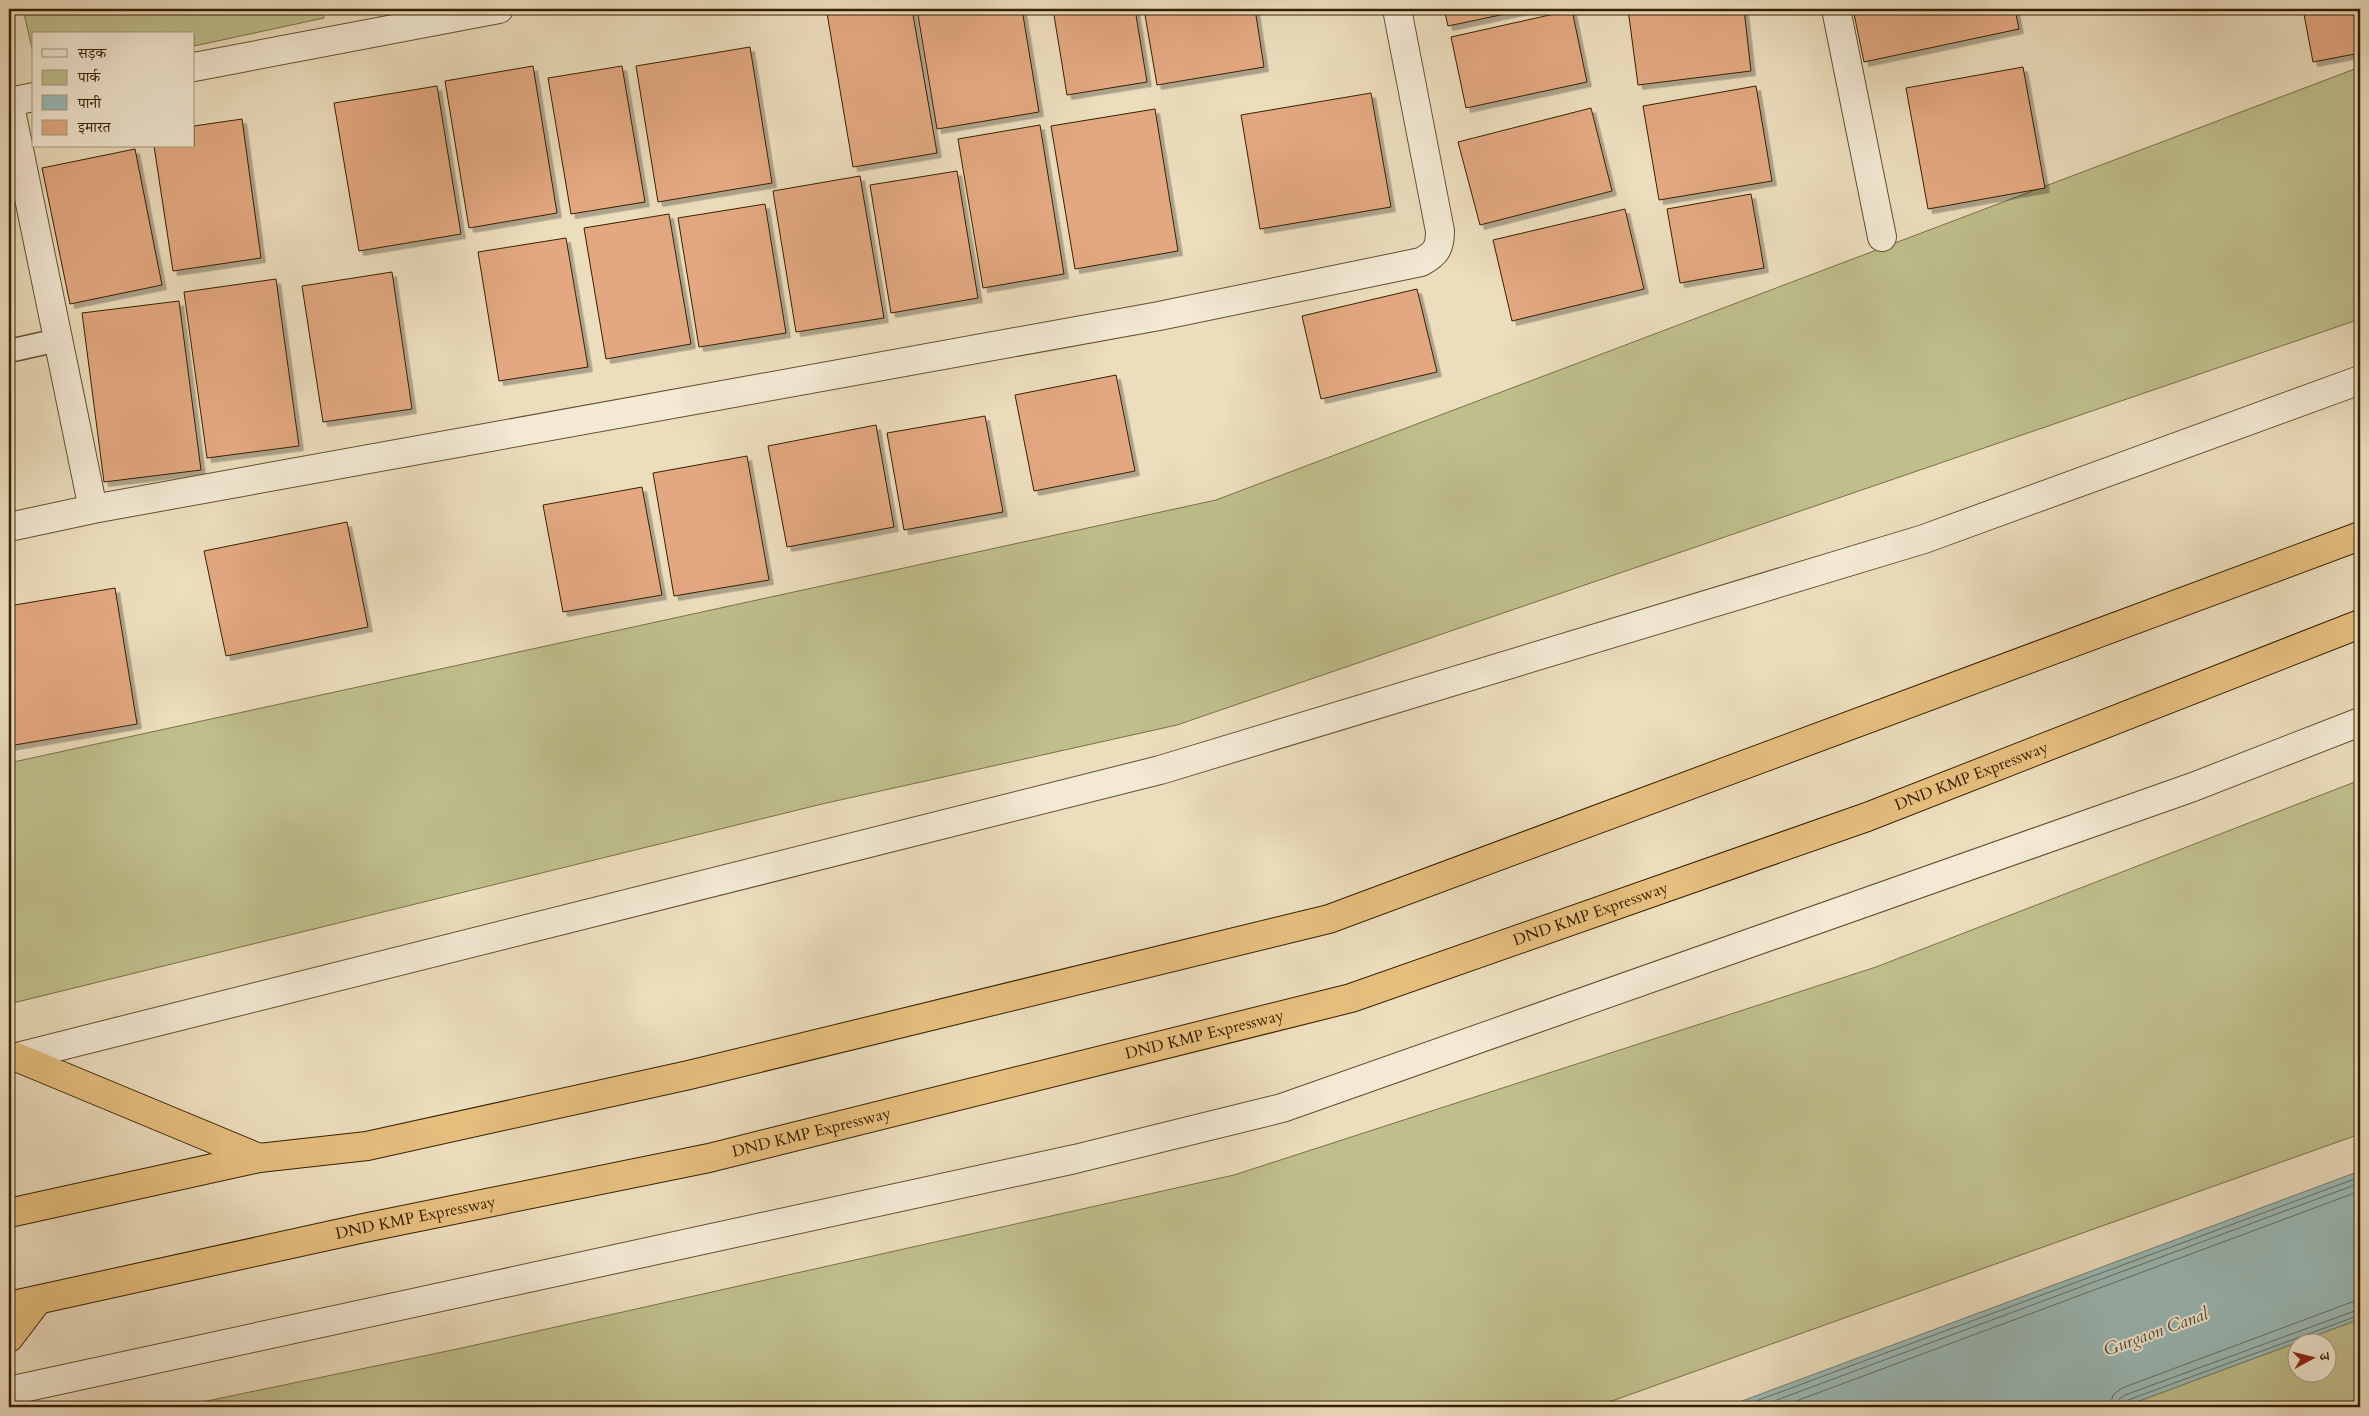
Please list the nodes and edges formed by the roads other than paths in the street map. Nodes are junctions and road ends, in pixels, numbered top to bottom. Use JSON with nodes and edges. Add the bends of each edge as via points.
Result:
{"nodes":[{"id":1,"x":499,"y":9,"type":"edge"},
{"id":2,"x":1397,"y":9,"type":"edge"},
{"id":3,"x":1836,"y":9,"type":"edge"},
{"id":4,"x":195,"y":67,"type":"edge"},
{"id":5,"x":32,"y":97,"type":"edge"},
{"id":6,"x":9,"y":101,"type":"edge"},
{"id":7,"x":1882,"y":236,"type":"dead end"},
{"id":8,"x":58,"y":340,"type":"junction"},
{"id":9,"x":9,"y":351,"type":"edge"},
{"id":10,"x":2360,"y":380,"type":"edge"},
{"id":11,"x":93,"y":509,"type":"junction"},
{"id":12,"x":9,"y":527,"type":"edge"},
{"id":13,"x":2360,"y":536,"type":"edge"},
{"id":14,"x":2360,"y":624,"type":"edge"},
{"id":15,"x":2360,"y":722,"type":"edge"},
{"id":16,"x":12,"y":1058,"type":"edge"},
{"id":17,"x":258,"y":1158,"type":"junction"},
{"id":18,"x":9,"y":1213,"type":"edge"},
{"id":19,"x":38,"y":1300,"type":"junction"},
{"id":20,"x":9,"y":1306,"type":"edge"},
{"id":21,"x":9,"y":1338,"type":"edge"},
{"id":22,"x":9,"y":1391,"type":"edge"}],
"edges":[{"from":1,"to":4,"type":"street"},
{"from":2,"to":11,"type":"street","via":[[1440,231],[1440,246],[1433,256],[1421,262],[1159,316]]},
{"from":3,"to":7,"type":"street"},
{"from":5,"to":6,"type":"street"},
{"from":6,"to":8,"type":"street"},
{"from":8,"to":9,"type":"lane"},
{"from":8,"to":11,"type":"street"},
{"from":10,"to":16,"type":"street","via":[[1924,538],[1160,770]]},
{"from":11,"to":12,"type":"street"},
{"from":13,"to":17,"type":"highway","via":[[1329,919],[679,1078],[367,1146]]},
{"from":14,"to":19,"type":"highway","name":"DND KMP Expressway","via":[[1867,817],[1351,998],[708,1158],[364,1228]]},
{"from":15,"to":22,"type":"street","via":[[2193,787],[1282,1108],[1076,1159]]},
{"from":16,"to":17,"type":"highway"},
{"from":17,"to":18,"type":"highway"},
{"from":19,"to":20,"type":"highway","name":"DND KMP Expressway"},
{"from":19,"to":21,"type":"highway"}]}
